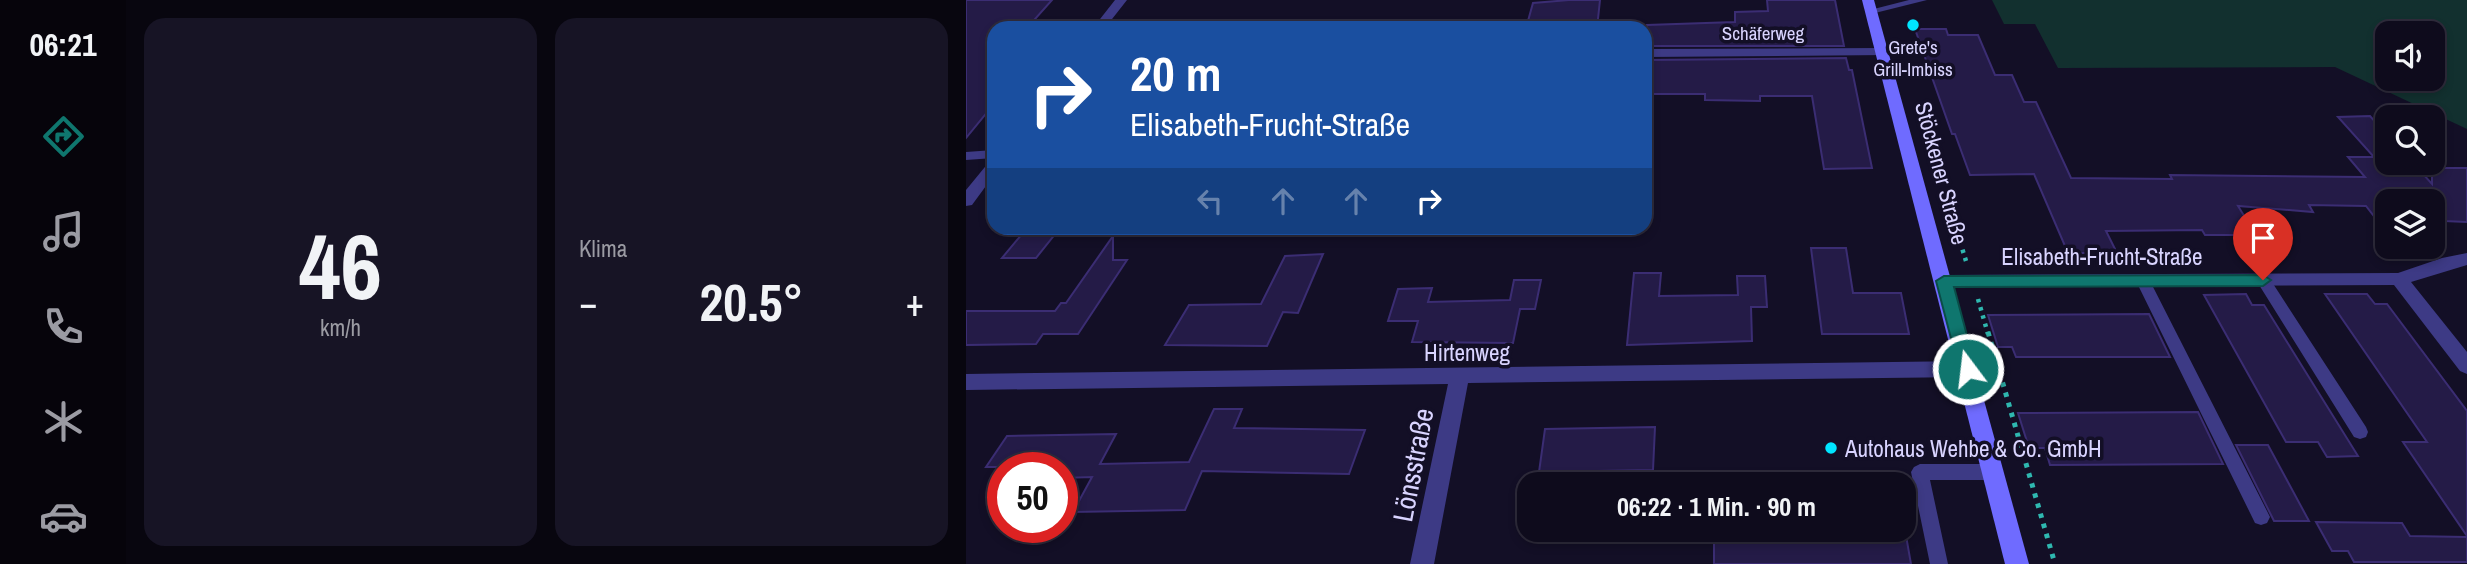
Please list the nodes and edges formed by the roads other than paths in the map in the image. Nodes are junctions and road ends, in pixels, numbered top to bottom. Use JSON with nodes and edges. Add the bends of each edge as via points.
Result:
{"nodes":[{"id":1,"x":1121,"y":0,"type":"edge"},
{"id":2,"x":1922,"y":0,"type":"edge"},
{"id":3,"x":1870,"y":6,"type":"edge"},
{"id":4,"x":1104,"y":21,"type":"edge"},
{"id":5,"x":1882,"y":51,"type":"junction"},
{"id":6,"x":1652,"y":53,"type":"edge"},
{"id":7,"x":987,"y":155,"type":"edge"},
{"id":8,"x":966,"y":156,"type":"edge"},
{"id":9,"x":987,"y":174,"type":"edge"},
{"id":10,"x":966,"y":201,"type":"edge"},
{"id":11,"x":2467,"y":259,"type":"edge"},
{"id":12,"x":2399,"y":279,"type":"junction"},
{"id":13,"x":2263,"y":280,"type":"junction"},
{"id":14,"x":1944,"y":281,"type":"junction"},
{"id":15,"x":2143,"y":281,"type":"junction"},
{"id":16,"x":2467,"y":366,"type":"edge"},
{"id":17,"x":1968,"y":369,"type":"junction"},
{"id":18,"x":1459,"y":377,"type":"junction"},
{"id":19,"x":966,"y":382,"type":"edge"},
{"id":20,"x":2360,"y":432,"type":"dead end"},
{"id":21,"x":1992,"y":472,"type":"junction"},
{"id":22,"x":2261,"y":517,"type":"dead end"},
{"id":23,"x":1422,"y":564,"type":"edge"},
{"id":24,"x":1939,"y":564,"type":"edge"},
{"id":25,"x":2017,"y":564,"type":"edge"}],
"edges":[{"from":1,"to":4,"type":"street"},
{"from":2,"to":3,"type":"lane"},
{"from":3,"to":5,"type":"main road","name":"Stöckener Straße"},
{"from":5,"to":6,"type":"street","name":"Schäferweg"},
{"from":5,"to":14,"type":"main road","name":"Stöckener Straße"},
{"from":7,"to":8,"type":"lane"},
{"from":9,"to":10,"type":"street"},
{"from":11,"to":12,"type":"street","name":"Elisabeth-Frucht-Straße"},
{"from":12,"to":13,"type":"street","name":"Elisabeth-Frucht-Straße"},
{"from":12,"to":16,"type":"street"},
{"from":13,"to":15,"type":"street","name":"Elisabeth-Frucht-Straße"},
{"from":13,"to":20,"type":"lane"},
{"from":14,"to":15,"type":"street","name":"Elisabeth-Frucht-Straße"},
{"from":14,"to":17,"type":"main road","name":"Stöckener Straße"},
{"from":15,"to":22,"type":"lane"},
{"from":17,"to":18,"type":"street","name":"Hirtenweg"},
{"from":17,"to":21,"type":"main road","name":"Stöckener Straße"},
{"from":18,"to":19,"type":"street","name":"Hirtenweg"},
{"from":18,"to":23,"type":"street","name":"Lönsstraße"},
{"from":21,"to":24,"type":"lane","via":[[1920,472]]},
{"from":21,"to":25,"type":"main road","name":"Stöckener Straße"}]}
